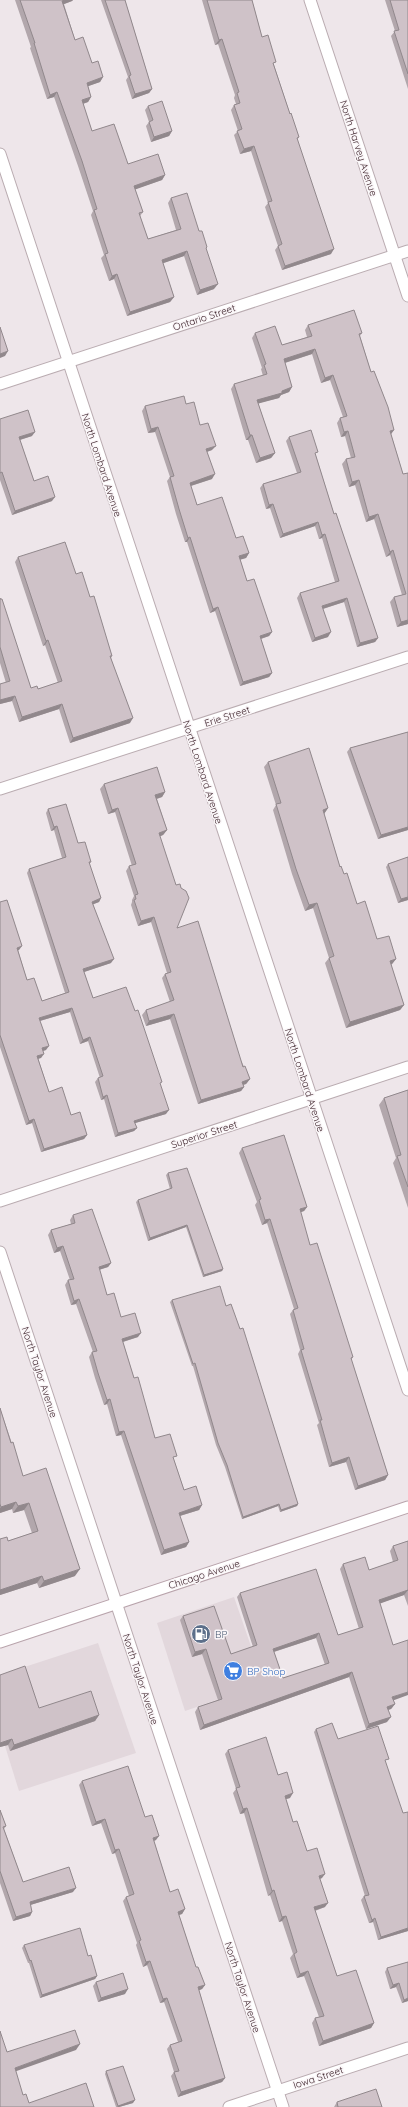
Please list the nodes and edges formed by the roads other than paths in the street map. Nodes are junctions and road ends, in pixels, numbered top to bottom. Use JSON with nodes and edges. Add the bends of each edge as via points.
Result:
{"nodes":[{"id":1,"x":310,"y":0,"type":"edge"},
{"id":2,"x":0,"y":154,"type":"edge"},
{"id":3,"x":408,"y":250,"type":"edge"},
{"id":4,"x":394,"y":255,"type":"junction"},
{"id":5,"x":408,"y":296,"type":"edge"},
{"id":6,"x":68,"y":362,"type":"junction"},
{"id":7,"x":0,"y":384,"type":"edge"},
{"id":8,"x":408,"y":657,"type":"edge"},
{"id":9,"x":188,"y":728,"type":"junction"},
{"id":10,"x":0,"y":789,"type":"edge"},
{"id":11,"x":408,"y":1067,"type":"edge"},
{"id":12,"x":312,"y":1099,"type":"junction"},
{"id":13,"x":0,"y":1201,"type":"edge"},
{"id":14,"x":0,"y":1252,"type":"edge"},
{"id":15,"x":408,"y":1390,"type":"edge"},
{"id":16,"x":408,"y":1507,"type":"edge"},
{"id":17,"x":116,"y":1603,"type":"junction"},
{"id":18,"x":0,"y":1642,"type":"edge"},
{"id":19,"x":408,"y":2048,"type":"edge"},
{"id":20,"x":278,"y":2091,"type":"junction"},
{"id":21,"x":228,"y":2107,"type":"edge"},
{"id":22,"x":283,"y":2107,"type":"edge"}],
"edges":[{"from":1,"to":4,"type":"street","name":"North Harvey Avenue"},
{"from":2,"to":6,"type":"street","name":"North Lombard Avenue"},
{"from":3,"to":4,"type":"street","name":"Ontario Street"},
{"from":4,"to":5,"type":"street","name":"North Harvey Avenue"},
{"from":4,"to":6,"type":"street","name":"Ontario Street"},
{"from":6,"to":7,"type":"street","name":"Ontario Street"},
{"from":6,"to":9,"type":"street","name":"North Lombard Avenue"},
{"from":8,"to":9,"type":"street","name":"Erie Street"},
{"from":9,"to":10,"type":"street","name":"Erie Street"},
{"from":9,"to":12,"type":"street","name":"North Lombard Avenue"},
{"from":11,"to":12,"type":"street","name":"Superior Street"},
{"from":12,"to":13,"type":"street","name":"Superior Street"},
{"from":12,"to":15,"type":"street","name":"North Lombard Avenue"},
{"from":14,"to":17,"type":"street","name":"North Taylor Avenue"},
{"from":16,"to":17,"type":"street","name":"Chicago Avenue"},
{"from":17,"to":18,"type":"street","name":"Chicago Avenue"},
{"from":17,"to":20,"type":"street","name":"North Taylor Avenue"},
{"from":19,"to":20,"type":"street","name":"Iowa Street"},
{"from":20,"to":21,"type":"street","name":"Iowa Street"},
{"from":20,"to":22,"type":"street","name":"North Taylor Avenue"}]}
